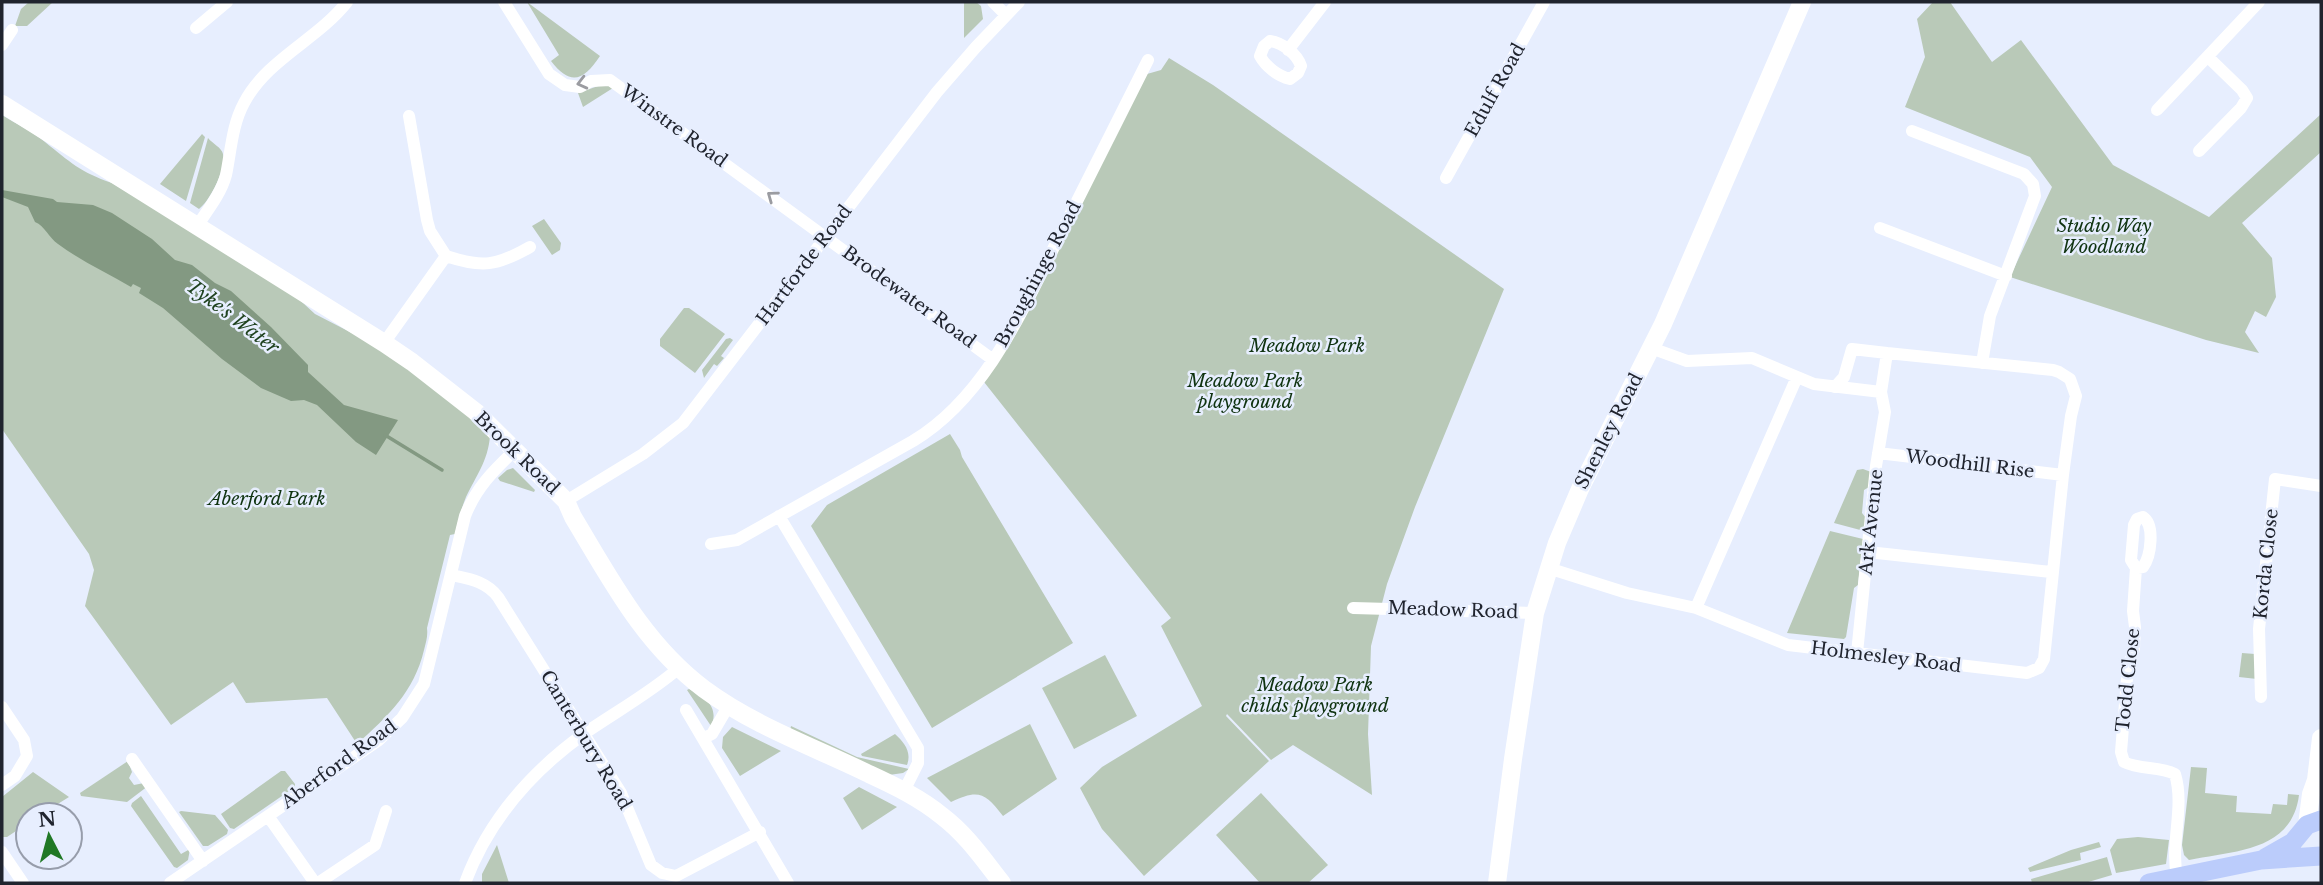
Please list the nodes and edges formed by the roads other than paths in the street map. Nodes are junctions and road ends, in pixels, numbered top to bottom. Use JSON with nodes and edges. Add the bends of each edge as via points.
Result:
{"nodes":[{"id":1,"x":228,"y":2,"type":"edge"},
{"id":2,"x":347,"y":2,"type":"edge"},
{"id":3,"x":504,"y":2,"type":"edge"},
{"id":4,"x":993,"y":2,"type":"edge"},
{"id":5,"x":1019,"y":2,"type":"edge"},
{"id":6,"x":1325,"y":2,"type":"edge"},
{"id":7,"x":1544,"y":2,"type":"edge"},
{"id":8,"x":1802,"y":2,"type":"edge"},
{"id":9,"x":2254,"y":3,"type":"edge"},
{"id":10,"x":1006,"y":15,"type":"junction"},
{"id":11,"x":196,"y":28,"type":"dead end"},
{"id":12,"x":12,"y":30,"type":"dead end"},
{"id":13,"x":2,"y":46,"type":"edge"},
{"id":14,"x":1288,"y":50,"type":"dead end"},
{"id":15,"x":2208,"y":58,"type":"junction"},
{"id":16,"x":1148,"y":60,"type":"dead end"},
{"id":17,"x":2,"y":104,"type":"edge"},
{"id":18,"x":2157,"y":110,"type":"dead end"},
{"id":19,"x":409,"y":116,"type":"dead end"},
{"id":20,"x":1912,"y":131,"type":"dead end"},
{"id":21,"x":2199,"y":150,"type":"dead end"},
{"id":22,"x":1446,"y":178,"type":"dead end"},
{"id":23,"x":197,"y":226,"type":"junction"},
{"id":24,"x":1880,"y":228,"type":"dead end"},
{"id":25,"x":826,"y":236,"type":"junction"},
{"id":26,"x":530,"y":247,"type":"dead end"},
{"id":27,"x":446,"y":256,"type":"junction"},
{"id":28,"x":2006,"y":276,"type":"junction"},
{"id":29,"x":384,"y":343,"type":"junction"},
{"id":30,"x":1651,"y":348,"type":"junction"},
{"id":31,"x":1887,"y":353,"type":"junction"},
{"id":32,"x":992,"y":359,"type":"junction"},
{"id":33,"x":1982,"y":363,"type":"junction"},
{"id":34,"x":1797,"y":377,"type":"junction"},
{"id":35,"x":1835,"y":387,"type":"junction"},
{"id":36,"x":1881,"y":392,"type":"junction"},
{"id":37,"x":514,"y":451,"type":"junction"},
{"id":38,"x":1878,"y":453,"type":"junction"},
{"id":39,"x":2063,"y":475,"type":"junction"},
{"id":40,"x":2321,"y":486,"type":"edge"},
{"id":41,"x":566,"y":501,"type":"junction"},
{"id":42,"x":779,"y":516,"type":"junction"},
{"id":43,"x":711,"y":544,"type":"dead end"},
{"id":44,"x":1868,"y":552,"type":"junction"},
{"id":45,"x":1548,"y":568,"type":"junction"},
{"id":46,"x":2136,"y":568,"type":"dead end"},
{"id":47,"x":2051,"y":572,"type":"junction"},
{"id":48,"x":451,"y":575,"type":"junction"},
{"id":49,"x":1353,"y":608,"type":"dead end"},
{"id":50,"x":1696,"y":608,"type":"junction"},
{"id":51,"x":1535,"y":613,"type":"junction"},
{"id":52,"x":1857,"y":653,"type":"junction"},
{"id":53,"x":679,"y":668,"type":"junction"},
{"id":54,"x":2261,"y":697,"type":"dead end"},
{"id":55,"x":729,"y":705,"type":"junction"},
{"id":56,"x":2,"y":707,"type":"edge"},
{"id":57,"x":686,"y":709,"type":"dead end"},
{"id":58,"x":585,"y":733,"type":"junction"},
{"id":59,"x":704,"y":738,"type":"junction"},
{"id":60,"x":2321,"y":738,"type":"edge"},
{"id":61,"x":132,"y":759,"type":"dead end"},
{"id":62,"x":2316,"y":780,"type":"junction"},
{"id":63,"x":2,"y":785,"type":"edge"},
{"id":64,"x":904,"y":791,"type":"junction"},
{"id":65,"x":2321,"y":800,"type":"edge"},
{"id":66,"x":386,"y":811,"type":"dead end"},
{"id":67,"x":268,"y":816,"type":"junction"},
{"id":68,"x":2310,"y":825,"type":"edge"},
{"id":69,"x":760,"y":832,"type":"junction"},
{"id":70,"x":2,"y":852,"type":"edge"},
{"id":71,"x":2319,"y":856,"type":"edge"},
{"id":72,"x":2261,"y":860,"type":"junction"},
{"id":73,"x":203,"y":861,"type":"junction"},
{"id":74,"x":2178,"y":876,"type":"junction"},
{"id":75,"x":23,"y":883,"type":"edge"},
{"id":76,"x":170,"y":883,"type":"edge"},
{"id":77,"x":316,"y":883,"type":"edge"},
{"id":78,"x":465,"y":883,"type":"edge"},
{"id":79,"x":788,"y":883,"type":"edge"},
{"id":80,"x":1002,"y":883,"type":"edge"},
{"id":81,"x":1497,"y":883,"type":"edge"},
{"id":82,"x":2149,"y":883,"type":"edge"}],
"edges":[{"from":1,"to":11,"type":"street"},
{"from":2,"to":23,"type":"street","via":[[255,85],[236,122],[219,192]]},
{"from":25,"to":3,"type":"street","name":"Winstre Road","one_way":true,"via":[[610,80],[580,86],[558,82]]},
{"from":4,"to":10,"type":"street"},
{"from":5,"to":10,"type":"street","name":"Hartforde Road"},
{"from":6,"to":14,"type":"street"},
{"from":7,"to":22,"type":"street","name":"Edulf Road"},
{"from":8,"to":30,"type":"street","name":"Shenley Road"},
{"from":9,"to":15,"type":"street"},
{"from":10,"to":25,"type":"street","name":"Hartforde Road","via":[[937,92]]},
{"from":12,"to":13,"type":"street"},
{"from":15,"to":18,"type":"street"},
{"from":15,"to":21,"type":"street","via":[[2247,98]]},
{"from":16,"to":32,"type":"street","name":"Broughinge Road","via":[[1012,329]]},
{"from":17,"to":23,"type":"street","name":"Brook Road"},
{"from":19,"to":27,"type":"street","via":[[427,220]]},
{"from":20,"to":28,"type":"street","via":[[2024,174],[2033,184],[2035,196]]},
{"from":23,"to":29,"type":"street","name":"Brook Road"},
{"from":24,"to":28,"type":"street"},
{"from":25,"to":32,"type":"street","name":"Brodewater Road"},
{"from":25,"to":41,"type":"street","name":"Hartforde Road","via":[[682,423],[643,454]]},
{"from":26,"to":27,"type":"street","via":[[508,260],[484,265]]},
{"from":27,"to":29,"type":"street"},
{"from":28,"to":33,"type":"street","via":[[1990,316]]},
{"from":29,"to":37,"type":"street","name":"Brook Road","via":[[476,412]]},
{"from":30,"to":34,"type":"street","via":[[1687,361],[1752,358]]},
{"from":30,"to":45,"type":"street","name":"Shenley Road","via":[[1580,489]]},
{"from":31,"to":33,"type":"street","name":"Holmesley Road"},
{"from":31,"to":35,"type":"street","name":"Holmesley Road","via":[[1852,349],[1844,377]]},
{"from":31,"to":36,"type":"street","name":"Ark Avenue"},
{"from":32,"to":42,"type":"street","name":"Broughinge Road","via":[[937,426]]},
{"from":33,"to":39,"type":"street","name":"Holmesley Road","via":[[2053,370],[2070,380],[2076,396]]},
{"from":34,"to":35,"type":"street"},
{"from":34,"to":50,"type":"street"},
{"from":35,"to":36,"type":"street"},
{"from":36,"to":38,"type":"street","name":"Ark Avenue","via":[[1885,412]]},
{"from":37,"to":41,"type":"street","name":"Brook Road"},
{"from":37,"to":48,"type":"street","name":"Aberford Road","via":[[471,500]]},
{"from":38,"to":39,"type":"street","name":"Woodhill Rise"},
{"from":38,"to":44,"type":"street","name":"Ark Avenue"},
{"from":39,"to":47,"type":"street","name":"Holmesley Road"},
{"from":40,"to":54,"type":"street","name":"Korda Close","via":[[2274,479],[2259,629]]},
{"from":41,"to":53,"type":"street","name":"Brook Road","via":[[631,612]]},
{"from":42,"to":43,"type":"street","name":"Broughinge Road","via":[[737,540]]},
{"from":42,"to":64,"type":"street","via":[[918,748],[918,763]]},
{"from":44,"to":47,"type":"street"},
{"from":44,"to":52,"type":"street","name":"Ark Avenue"},
{"from":45,"to":50,"type":"street","name":"Holmesley Road","via":[[1627,593]]},
{"from":45,"to":51,"type":"street","name":"Shenley Road"},
{"from":46,"to":74,"type":"street","name":"Todd Close","via":[[2135,637],[2121,752],[2124,762],[2134,767],[2175,774]]},
{"from":47,"to":52,"type":"street","name":"Holmesley Road","via":[[2049,624],[2039,668],[2027,673]]},
{"from":48,"to":58,"type":"street","name":"Canterbury Road","via":[[491,587]]},
{"from":48,"to":67,"type":"street","name":"Aberford Road","via":[[427,676],[402,718],[379,740]]},
{"from":49,"to":51,"type":"street","name":"Meadow Road","via":[[1371,601]]},
{"from":50,"to":52,"type":"street","name":"Holmesley Road","via":[[1788,645]]},
{"from":51,"to":81,"type":"street","name":"Shenley Road"},
{"from":53,"to":55,"type":"street","name":"Brook Road"},
{"from":53,"to":58,"type":"street"},
{"from":55,"to":59,"type":"street","via":[[712,734]]},
{"from":55,"to":64,"type":"street","name":"Brook Road"},
{"from":56,"to":63,"type":"street","via":[[24,740],[27,756],[15,776]]},
{"from":57,"to":59,"type":"street"},
{"from":58,"to":69,"type":"street","name":"Canterbury Road","via":[[621,793],[651,865],[662,873],[676,876]]},
{"from":58,"to":78,"type":"street","via":[[526,784],[497,820]]},
{"from":59,"to":69,"type":"street"},
{"from":60,"to":62,"type":"street"},
{"from":61,"to":73,"type":"street"},
{"from":62,"to":65,"type":"street"},
{"from":62,"to":68,"type":"street"},
{"from":64,"to":80,"type":"street","name":"Brook Road","via":[[965,835]]},
{"from":66,"to":77,"type":"street","via":[[375,845]]},
{"from":67,"to":73,"type":"street","name":"Aberford Road"},
{"from":67,"to":77,"type":"street"},
{"from":68,"to":71,"type":"main road","via":[[2302,843]]},
{"from":68,"to":72,"type":"main road","via":[[2293,842]]},
{"from":69,"to":79,"type":"street"},
{"from":70,"to":75,"type":"street"},
{"from":71,"to":72,"type":"main road"},
{"from":72,"to":74,"type":"main road"},
{"from":73,"to":76,"type":"street","name":"Aberford Road"},
{"from":74,"to":82,"type":"main road"}]}
